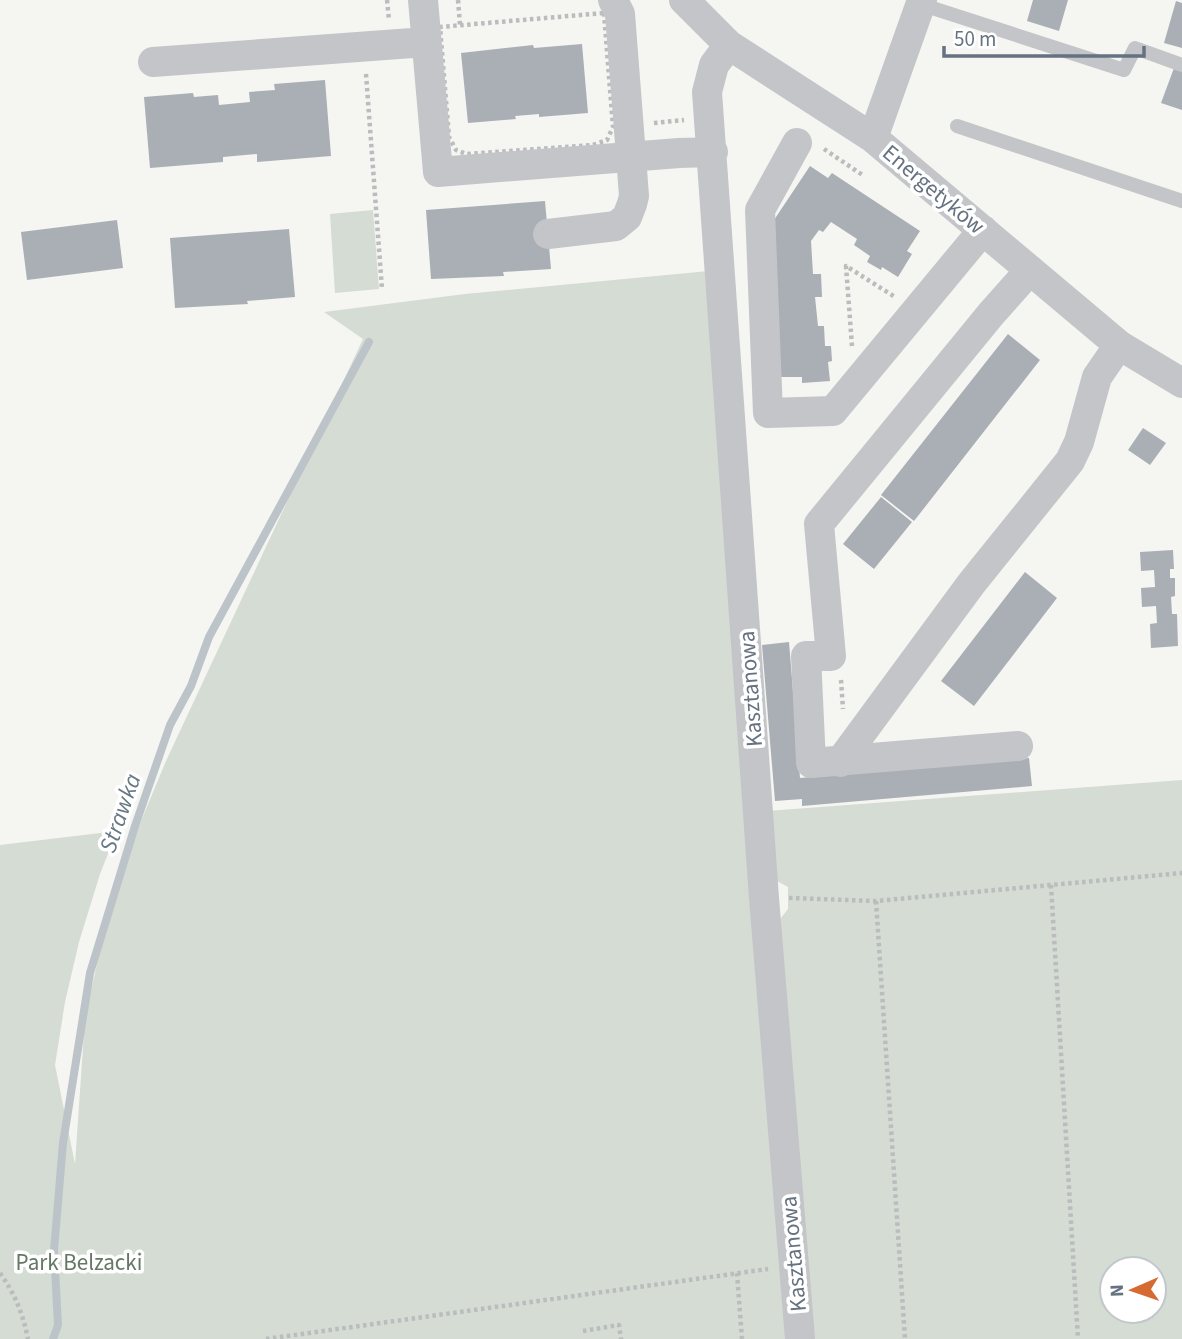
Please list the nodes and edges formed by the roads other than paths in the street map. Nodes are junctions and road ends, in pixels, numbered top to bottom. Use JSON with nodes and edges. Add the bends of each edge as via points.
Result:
{"nodes":[{"id":1,"x":423,"y":0,"type":"edge"},
{"id":2,"x":613,"y":0,"type":"edge"},
{"id":3,"x":684,"y":0,"type":"edge"},
{"id":4,"x":921,"y":2,"type":"edge"},
{"id":5,"x":426,"y":42,"type":"junction"},
{"id":6,"x":729,"y":45,"type":"junction"},
{"id":7,"x":153,"y":62,"type":"dead end"},
{"id":8,"x":1182,"y":65,"type":"edge"},
{"id":9,"x":957,"y":126,"type":"dead end"},
{"id":10,"x":873,"y":138,"type":"junction"},
{"id":11,"x":797,"y":143,"type":"dead end"},
{"id":12,"x":713,"y":152,"type":"junction"},
{"id":13,"x":631,"y":156,"type":"junction"},
{"id":14,"x":1182,"y":201,"type":"edge"},
{"id":15,"x":983,"y":230,"type":"junction"},
{"id":16,"x":548,"y":234,"type":"dead end"},
{"id":17,"x":1030,"y":270,"type":"junction"},
{"id":18,"x":1119,"y":345,"type":"junction"},
{"id":19,"x":1182,"y":383,"type":"edge"},
{"id":20,"x":1018,"y":746,"type":"dead end"},
{"id":21,"x":840,"y":762,"type":"junction"},
{"id":22,"x":800,"y":1339,"type":"edge"}],
"edges":[{"from":1,"to":5,"type":"street"},
{"from":2,"to":13,"type":"street","via":[[620,15]]},
{"from":3,"to":6,"type":"street","name":"Energetyków"},
{"from":4,"to":8,"type":"lane","via":[[1124,70],[1135,48]]},
{"from":4,"to":10,"type":"street"},
{"from":5,"to":7,"type":"street"},
{"from":5,"to":13,"type":"street","via":[[438,172]]},
{"from":6,"to":10,"type":"street","name":"Energetyków"},
{"from":6,"to":12,"type":"street","name":"Kasztanowa","via":[[708,82]]},
{"from":9,"to":14,"type":"lane"},
{"from":10,"to":15,"type":"street","name":"Energetyków"},
{"from":11,"to":15,"type":"street","via":[[760,210],[768,413],[833,411]]},
{"from":12,"to":13,"type":"street"},
{"from":12,"to":22,"type":"street","name":"Kasztanowa","via":[[763,884]]},
{"from":13,"to":16,"type":"street","via":[[634,196],[622,222],[610,228]]},
{"from":15,"to":17,"type":"street","name":"Energetyków"},
{"from":17,"to":18,"type":"street","name":"Energetyków"},
{"from":17,"to":21,"type":"street","via":[[819,524],[831,656],[806,656],[811,764]]},
{"from":18,"to":19,"type":"street","name":"Energetyków"},
{"from":18,"to":21,"type":"street","via":[[1097,377],[1070,461],[971,584]]},
{"from":20,"to":21,"type":"street"}]}
